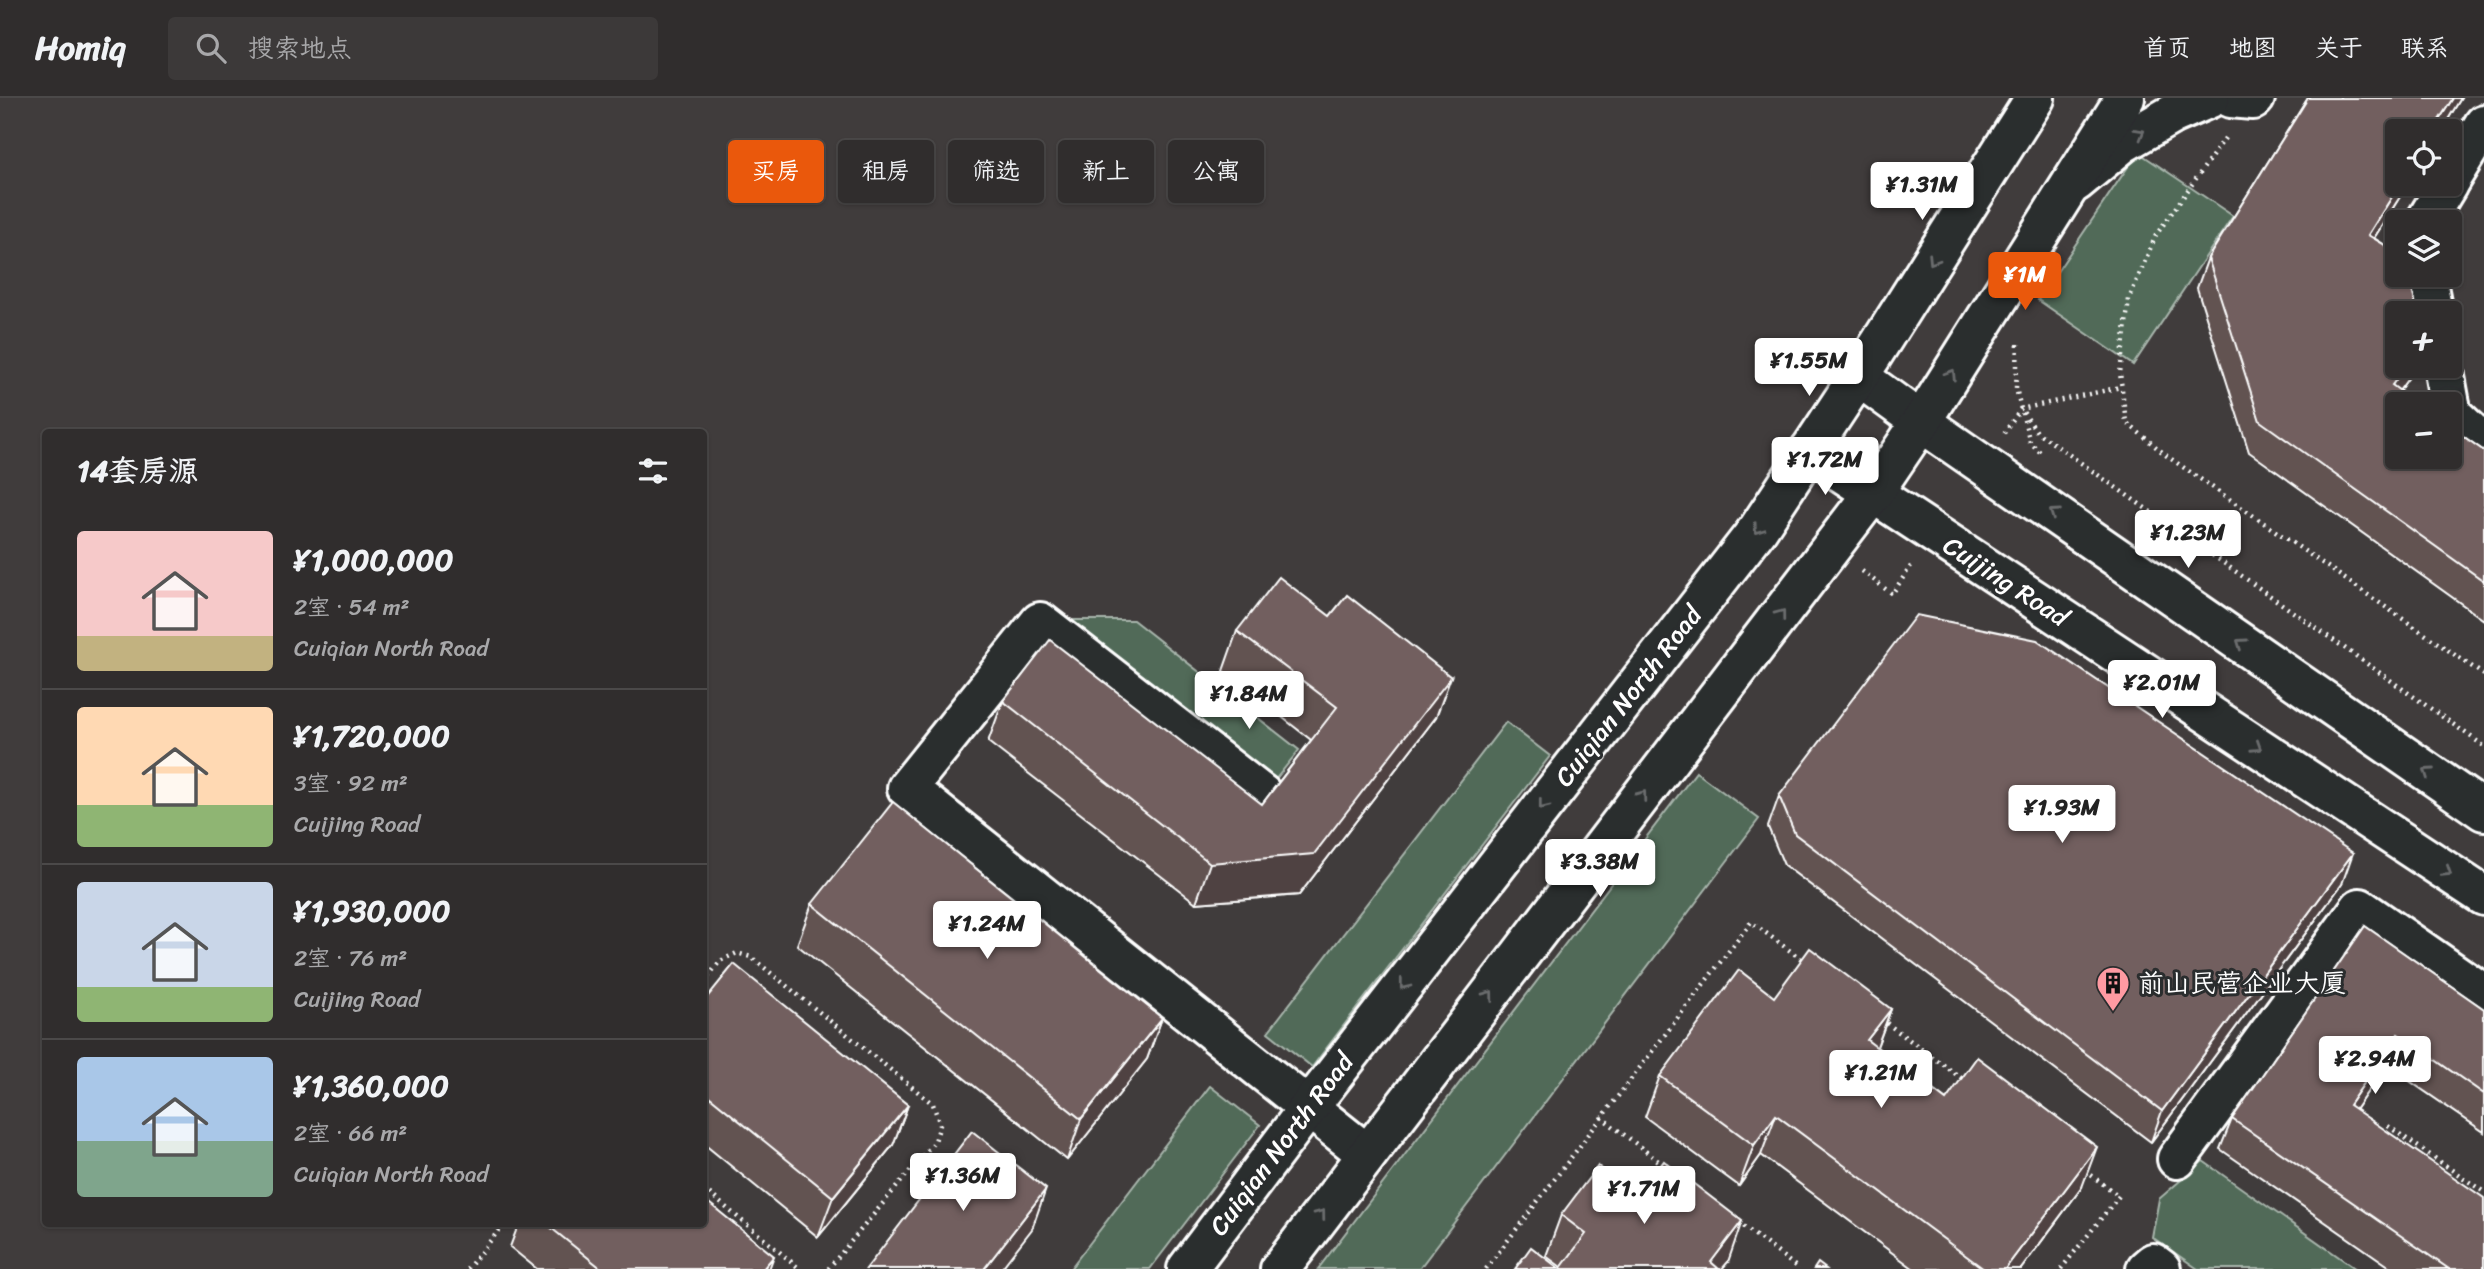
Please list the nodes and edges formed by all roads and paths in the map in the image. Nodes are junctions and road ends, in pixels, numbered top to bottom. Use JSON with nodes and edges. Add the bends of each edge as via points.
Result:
{"nodes":[{"id":1,"x":2035,"y":98,"type":"edge"},
{"id":2,"x":2124,"y":98,"type":"edge"},
{"id":3,"x":2210,"y":98,"type":"edge"},
{"id":4,"x":2246,"y":99,"type":"edge"},
{"id":5,"x":2484,"y":124,"type":"edge"},
{"id":6,"x":2462,"y":160,"type":"edge"},
{"id":7,"x":2067,"y":190,"type":"junction"},
{"id":8,"x":1859,"y":377,"type":"junction"},
{"id":9,"x":1920,"y":422,"type":"junction"},
{"id":10,"x":2462,"y":423,"type":"edge"},
{"id":11,"x":2037,"y":432,"type":"dead end"},
{"id":12,"x":2484,"y":444,"type":"edge"},
{"id":13,"x":1809,"y":452,"type":"junction"},
{"id":14,"x":1873,"y":493,"type":"junction"},
{"id":15,"x":2484,"y":675,"type":"edge"},
{"id":16,"x":2484,"y":746,"type":"edge"},
{"id":17,"x":1263,"y":794,"type":"dead end"},
{"id":18,"x":2484,"y":811,"type":"edge"},
{"id":19,"x":2484,"y":896,"type":"edge"},
{"id":20,"x":1807,"y":963,"type":"edge"},
{"id":21,"x":707,"y":978,"type":"edge"},
{"id":22,"x":2484,"y":994,"type":"edge"},
{"id":23,"x":1874,"y":1013,"type":"edge"},
{"id":24,"x":1974,"y":1088,"type":"edge"},
{"id":25,"x":1309,"y":1107,"type":"junction"},
{"id":26,"x":1601,"y":1117,"type":"junction"},
{"id":27,"x":2388,"y":1126,"type":"dead end"},
{"id":28,"x":1367,"y":1154,"type":"junction"},
{"id":29,"x":2177,"y":1159,"type":"dead end"},
{"id":30,"x":2074,"y":1162,"type":"edge"},
{"id":31,"x":1667,"y":1168,"type":"edge"},
{"id":32,"x":707,"y":1192,"type":"edge"},
{"id":33,"x":2484,"y":1192,"type":"edge"},
{"id":34,"x":1733,"y":1218,"type":"edge"},
{"id":35,"x":502,"y":1227,"type":"edge"},
{"id":36,"x":467,"y":1269,"type":"edge"},
{"id":37,"x":800,"y":1269,"type":"edge"},
{"id":38,"x":828,"y":1269,"type":"edge"},
{"id":39,"x":1187,"y":1269,"type":"edge"},
{"id":40,"x":1280,"y":1269,"type":"edge"},
{"id":41,"x":1486,"y":1269,"type":"edge"},
{"id":42,"x":1800,"y":1269,"type":"edge"},
{"id":43,"x":2061,"y":1269,"type":"edge"}],
"edges":[{"from":1,"to":8,"type":"main road","name":"Cuiqian North Road","one_way":true},
{"from":2,"to":7,"type":"main road"},
{"from":7,"to":3,"type":"main road","one_way":true,"via":[[2123,143]]},
{"from":4,"to":15,"type":"path","via":[[2156,235],[2129,299],[2120,373],[2126,422],[2166,456]]},
{"from":5,"to":6,"type":"main road"},
{"from":9,"to":7,"type":"main road","one_way":true},
{"from":8,"to":9,"type":"main road"},
{"from":8,"to":13,"type":"main road","name":"Cuiqian North Road"},
{"from":9,"to":14,"type":"main road"},
{"from":18,"to":9,"type":"main road","one_way":true},
{"from":10,"to":12,"type":"main road"},
{"from":11,"to":16,"type":"path"},
{"from":13,"to":14,"type":"main road","name":"Cuijing Road"},
{"from":13,"to":25,"type":"main road","name":"Cuiqian North Road","one_way":true,"via":[[1758,529]]},
{"from":14,"to":19,"type":"main road","name":"Cuijing Road","one_way":true},
{"from":28,"to":14,"type":"main road","one_way":true},
{"from":17,"to":25,"type":"main road","via":[[1040,622],[907,788]]},
{"from":20,"to":26,"type":"path","via":[[1751,922]]},
{"from":21,"to":38,"type":"path","via":[[720,961],[737,953],[751,957],[933,1104],[940,1125],[935,1141]]},
{"from":22,"to":29,"type":"main road","via":[[2360,908]]},
{"from":23,"to":24,"type":"path"},
{"from":25,"to":28,"type":"main road"},
{"from":25,"to":39,"type":"main road","name":"Cuiqian North Road"},
{"from":26,"to":31,"type":"path"},
{"from":26,"to":41,"type":"path"},
{"from":27,"to":33,"type":"path"},
{"from":40,"to":28,"type":"main road","one_way":true},
{"from":30,"to":43,"type":"path","via":[[2119,1196]]},
{"from":32,"to":37,"type":"path"},
{"from":34,"to":42,"type":"path"},
{"from":35,"to":36,"type":"path"}]}
